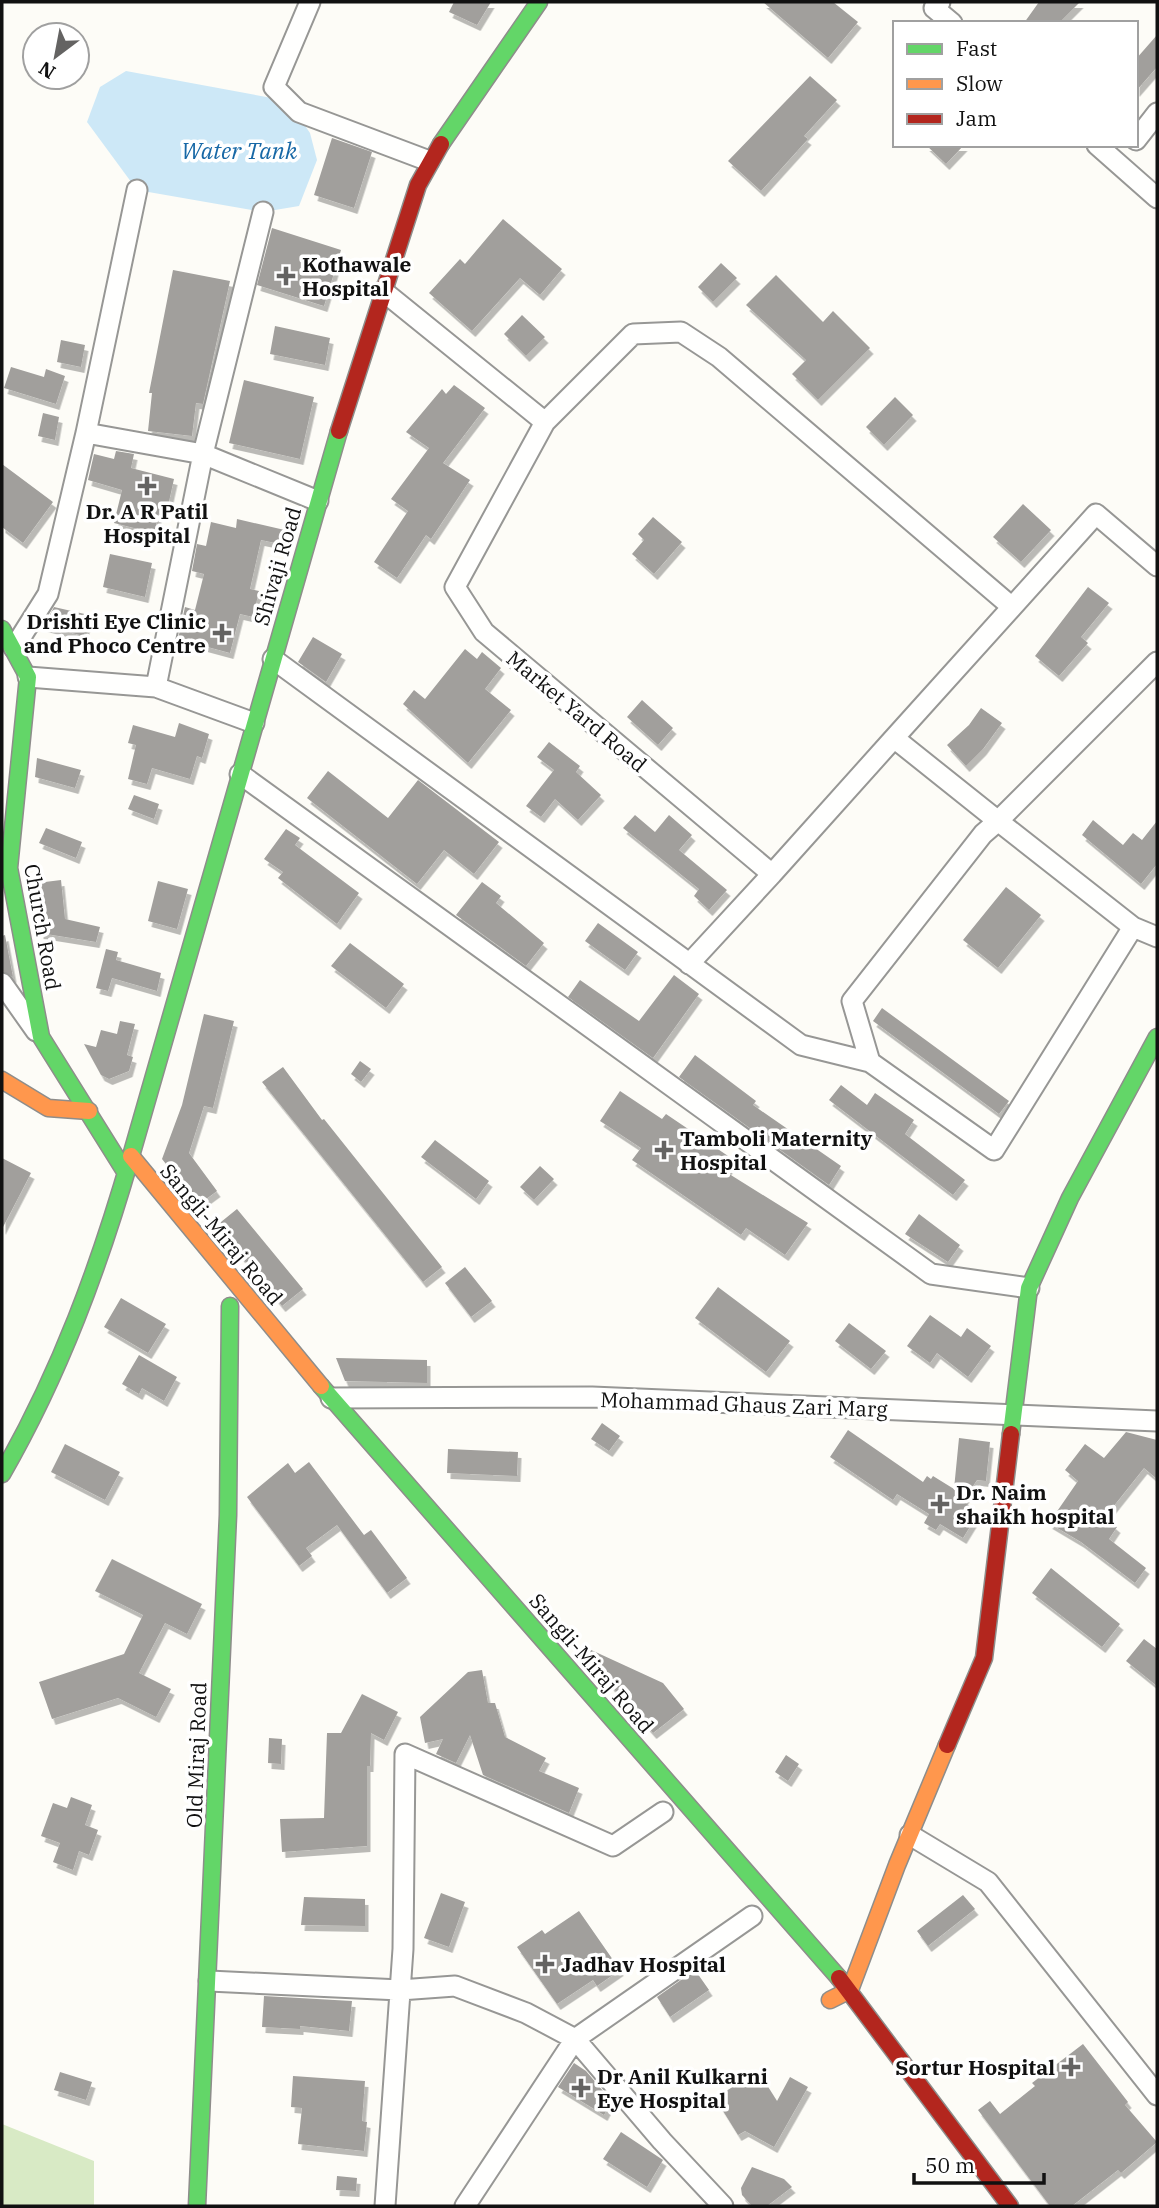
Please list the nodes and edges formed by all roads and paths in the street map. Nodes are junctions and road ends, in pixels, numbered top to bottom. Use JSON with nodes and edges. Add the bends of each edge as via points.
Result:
{"nodes":[{"id":1,"x":310,"y":2,"type":"edge"},
{"id":2,"x":539,"y":2,"type":"edge"},
{"id":3,"x":940,"y":2,"type":"edge"},
{"id":4,"x":950,"y":21,"type":"edge"},
{"id":5,"x":1157,"y":113,"type":"edge"},
{"id":6,"x":1138,"y":137,"type":"edge"},
{"id":7,"x":1099,"y":147,"type":"edge"},
{"id":8,"x":1130,"y":147,"type":"edge"},
{"id":9,"x":429,"y":161,"type":"junction"},
{"id":10,"x":1118,"y":163,"type":"junction"},
{"id":11,"x":137,"y":190,"type":"dead end"},
{"id":12,"x":1157,"y":198,"type":"edge"},
{"id":13,"x":263,"y":212,"type":"dead end"},
{"id":14,"x":383,"y":291,"type":"junction"},
{"id":15,"x":545,"y":422,"type":"junction"},
{"id":16,"x":86,"y":433,"type":"junction"},
{"id":17,"x":203,"y":454,"type":"junction"},
{"id":18,"x":318,"y":501,"type":"junction"},
{"id":19,"x":1157,"y":566,"type":"edge"},
{"id":20,"x":1012,"y":607,"type":"junction"},
{"id":21,"x":2,"y":629,"type":"edge"},
{"id":22,"x":15,"y":648,"type":"junction"},
{"id":23,"x":273,"y":659,"type":"junction"},
{"id":24,"x":1157,"y":662,"type":"edge"},
{"id":25,"x":28,"y":677,"type":"junction"},
{"id":26,"x":156,"y":687,"type":"junction"},
{"id":27,"x":254,"y":723,"type":"junction"},
{"id":28,"x":894,"y":738,"type":"junction"},
{"id":29,"x":240,"y":774,"type":"junction"},
{"id":30,"x":998,"y":821,"type":"junction"},
{"id":31,"x":772,"y":874,"type":"junction"},
{"id":32,"x":1133,"y":927,"type":"junction"},
{"id":33,"x":1157,"y":937,"type":"edge"},
{"id":34,"x":689,"y":964,"type":"junction"},
{"id":35,"x":2,"y":983,"type":"edge"},
{"id":36,"x":41,"y":1037,"type":"junction"},
{"id":37,"x":1157,"y":1037,"type":"edge"},
{"id":38,"x":870,"y":1062,"type":"junction"},
{"id":39,"x":2,"y":1080,"type":"edge"},
{"id":40,"x":89,"y":1111,"type":"junction"},
{"id":41,"x":131,"y":1156,"type":"junction"},
{"id":42,"x":126,"y":1173,"type":"junction"},
{"id":43,"x":182,"y":1245,"type":"dead end"},
{"id":44,"x":1029,"y":1288,"type":"junction"},
{"id":45,"x":226,"y":1301,"type":"joint"},
{"id":46,"x":248,"y":1327,"type":"dead end"},
{"id":47,"x":331,"y":1398,"type":"junction"},
{"id":48,"x":1014,"y":1415,"type":"junction"},
{"id":49,"x":1157,"y":1421,"type":"edge"},
{"id":50,"x":2,"y":1474,"type":"edge"},
{"id":51,"x":663,"y":1812,"type":"dead end"},
{"id":52,"x":910,"y":1835,"type":"junction"},
{"id":53,"x":752,"y":1916,"type":"dead end"},
{"id":54,"x":209,"y":1981,"type":"junction"},
{"id":55,"x":400,"y":1990,"type":"junction"},
{"id":56,"x":850,"y":1990,"type":"junction"},
{"id":57,"x":830,"y":2000,"type":"dead end"},
{"id":58,"x":575,"y":2039,"type":"junction"},
{"id":59,"x":1157,"y":2095,"type":"edge"},
{"id":60,"x":197,"y":2206,"type":"edge"},
{"id":61,"x":385,"y":2206,"type":"edge"},
{"id":62,"x":465,"y":2206,"type":"edge"},
{"id":63,"x":723,"y":2206,"type":"edge"},
{"id":64,"x":1010,"y":2206,"type":"edge"}],
"edges":[{"from":1,"to":9,"type":"street","via":[[274,87],[299,112]]},
{"from":2,"to":9,"type":"main road","name":"Shivaji Road"},
{"from":3,"to":4,"type":"street","via":[[934,8]]},
{"from":5,"to":6,"type":"street"},
{"from":7,"to":10,"type":"street"},
{"from":8,"to":10,"type":"street"},
{"from":9,"to":14,"type":"main road","name":"Shivaji Road"},
{"from":10,"to":12,"type":"street"},
{"from":11,"to":16,"type":"street"},
{"from":13,"to":17,"type":"street"},
{"from":14,"to":15,"type":"street"},
{"from":14,"to":18,"type":"main road","name":"Shivaji Road"},
{"from":15,"to":20,"type":"street","via":[[633,334],[681,332],[719,357]]},
{"from":15,"to":31,"type":"street","name":"Market Yard Road","via":[[455,587],[484,632]]},
{"from":16,"to":17,"type":"street"},
{"from":16,"to":22,"type":"street","via":[[48,594]]},
{"from":17,"to":18,"type":"street"},
{"from":17,"to":26,"type":"street"},
{"from":18,"to":23,"type":"main road","name":"Shivaji Road"},
{"from":19,"to":20,"type":"street","via":[[1096,514]]},
{"from":20,"to":28,"type":"street"},
{"from":21,"to":22,"type":"main road","name":"Church Road"},
{"from":22,"to":25,"type":"main road","name":"Church Road"},
{"from":23,"to":27,"type":"main road","name":"Shivaji Road"},
{"from":23,"to":34,"type":"street"},
{"from":24,"to":30,"type":"street"},
{"from":25,"to":26,"type":"street"},
{"from":25,"to":36,"type":"main road","name":"Church Road","via":[[9,868]]},
{"from":26,"to":27,"type":"street"},
{"from":27,"to":29,"type":"main road","name":"Shivaji Road"},
{"from":28,"to":30,"type":"street"},
{"from":28,"to":31,"type":"street"},
{"from":29,"to":41,"type":"main road","name":"Shivaji Road"},
{"from":29,"to":44,"type":"street","via":[[930,1274]]},
{"from":30,"to":32,"type":"street"},
{"from":30,"to":38,"type":"street","via":[[852,1001]]},
{"from":31,"to":34,"type":"street"},
{"from":32,"to":33,"type":"street"},
{"from":32,"to":38,"type":"street","via":[[994,1150]]},
{"from":34,"to":38,"type":"street","via":[[801,1045]]},
{"from":35,"to":36,"type":"street"},
{"from":36,"to":40,"type":"main road","name":"Church Road"},
{"from":37,"to":44,"type":"main road","via":[[1070,1198]]},
{"from":39,"to":40,"type":"main road","via":[[48,1108]]},
{"from":40,"to":42,"type":"main road","name":"Church Road"},
{"from":41,"to":42,"type":"main road","name":"Shivaji Road"},
{"from":41,"to":47,"type":"main road","name":"Sangli-Miraj Road"},
{"from":42,"to":43,"type":"main road","name":"Sangli-Miraj Road"},
{"from":42,"to":50,"type":"main road","name":"Shivaji Road","via":[[83,1311]]},
{"from":44,"to":48,"type":"main road"},
{"from":45,"to":46,"type":"main road","name":"Sangli-Miraj Road"},
{"from":45,"to":54,"type":"main road","name":"Old Miraj Road","via":[[228,1515]]},
{"from":47,"to":48,"type":"street","name":"Mohammad Ghaus Zari Marg","via":[[592,1397]]},
{"from":47,"to":56,"type":"main road","name":"Sangli-Miraj Road"},
{"from":48,"to":49,"type":"street","name":"Mohammad Ghaus Zari Marg"},
{"from":48,"to":52,"type":"main road","via":[[984,1658]]},
{"from":51,"to":55,"type":"street","via":[[613,1846],[405,1754]]},
{"from":52,"to":56,"type":"main road"},
{"from":52,"to":59,"type":"street","via":[[988,1882]]},
{"from":53,"to":58,"type":"street"},
{"from":54,"to":55,"type":"street"},
{"from":54,"to":60,"type":"main road","name":"Old Miraj Road"},
{"from":55,"to":58,"type":"street","via":[[455,1986],[526,2012]]},
{"from":55,"to":61,"type":"street"},
{"from":56,"to":57,"type":"main road"},
{"from":56,"to":64,"type":"main road","name":"Sangli-Miraj Road"},
{"from":58,"to":62,"type":"street"},
{"from":58,"to":63,"type":"street"}]}
